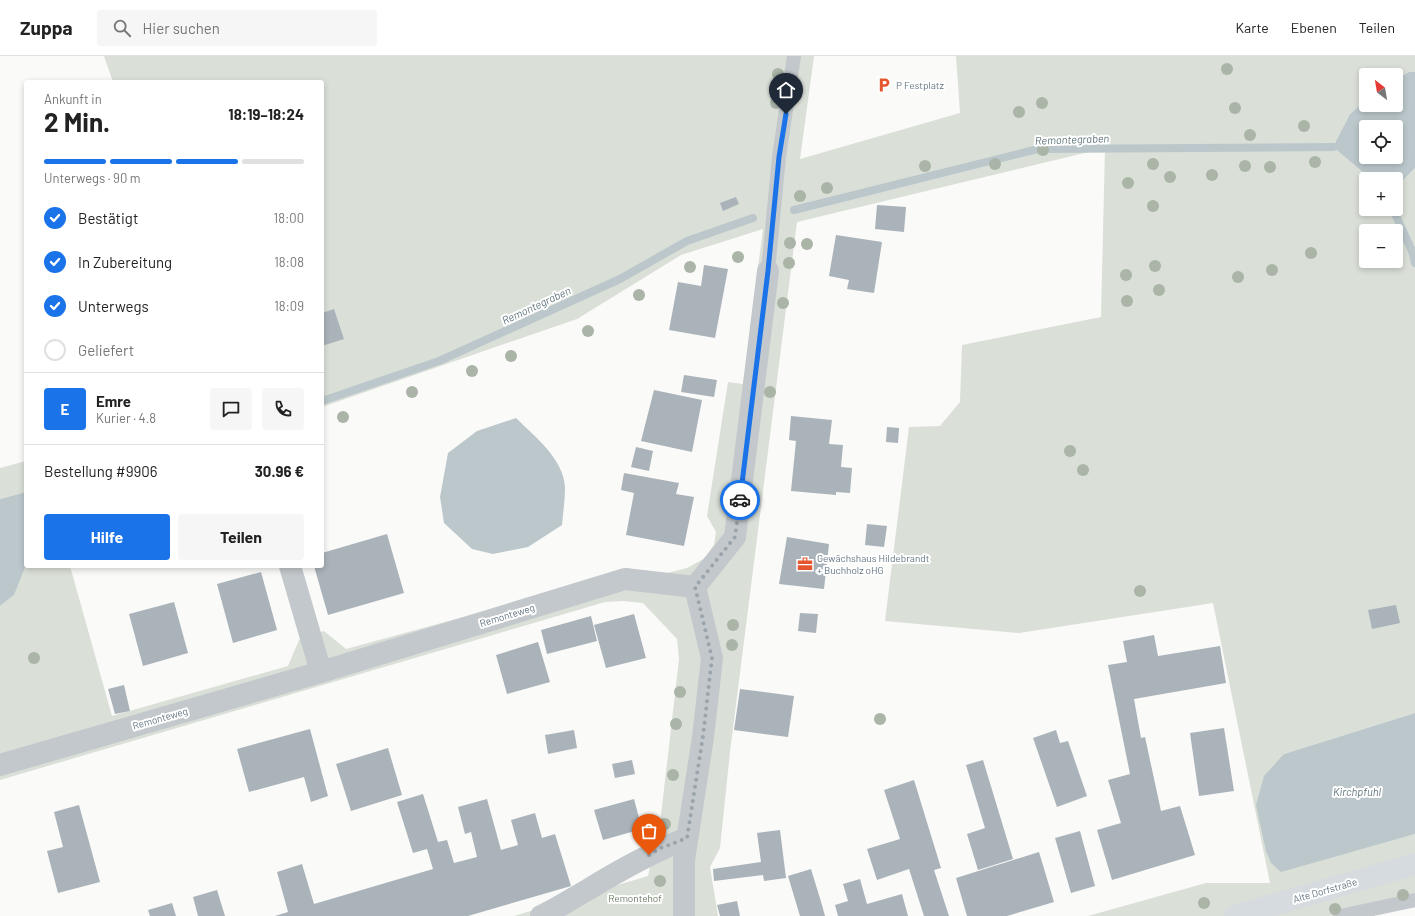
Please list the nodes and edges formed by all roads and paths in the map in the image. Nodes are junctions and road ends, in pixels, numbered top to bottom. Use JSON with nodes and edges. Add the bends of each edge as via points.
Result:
{"nodes":[{"id":1,"x":794,"y":56,"type":"edge"},
{"id":2,"x":768,"y":271,"type":"joint"},
{"id":3,"x":291,"y":568,"type":"edge"},
{"id":4,"x":695,"y":587,"type":"junction"},
{"id":5,"x":321,"y":672,"type":"junction"},
{"id":6,"x":0,"y":765,"type":"edge"},
{"id":7,"x":687,"y":838,"type":"junction"},
{"id":8,"x":1415,"y":864,"type":"edge"},
{"id":9,"x":1415,"y":900,"type":"edge"},
{"id":10,"x":541,"y":916,"type":"edge"},
{"id":11,"x":684,"y":916,"type":"edge"},
{"id":12,"x":1235,"y":916,"type":"edge"},
{"id":13,"x":1340,"y":916,"type":"edge"}],
"edges":[{"from":1,"to":2,"type":"lane","via":[[779,157]]},
{"from":2,"to":4,"type":"street","via":[[735,537]]},
{"from":3,"to":5,"type":"street"},
{"from":4,"to":5,"type":"street","name":"Remonteweg","via":[[625,579]]},
{"from":4,"to":7,"type":"street","via":[[712,658]]},
{"from":5,"to":6,"type":"street","name":"Remonteweg"},
{"from":7,"to":10,"type":"street","via":[[661,848]]},
{"from":7,"to":11,"type":"street","via":[[684,860]]},
{"from":8,"to":12,"type":"street","name":"Alte Dorfstraße"},
{"from":9,"to":13,"type":"lane"}]}
